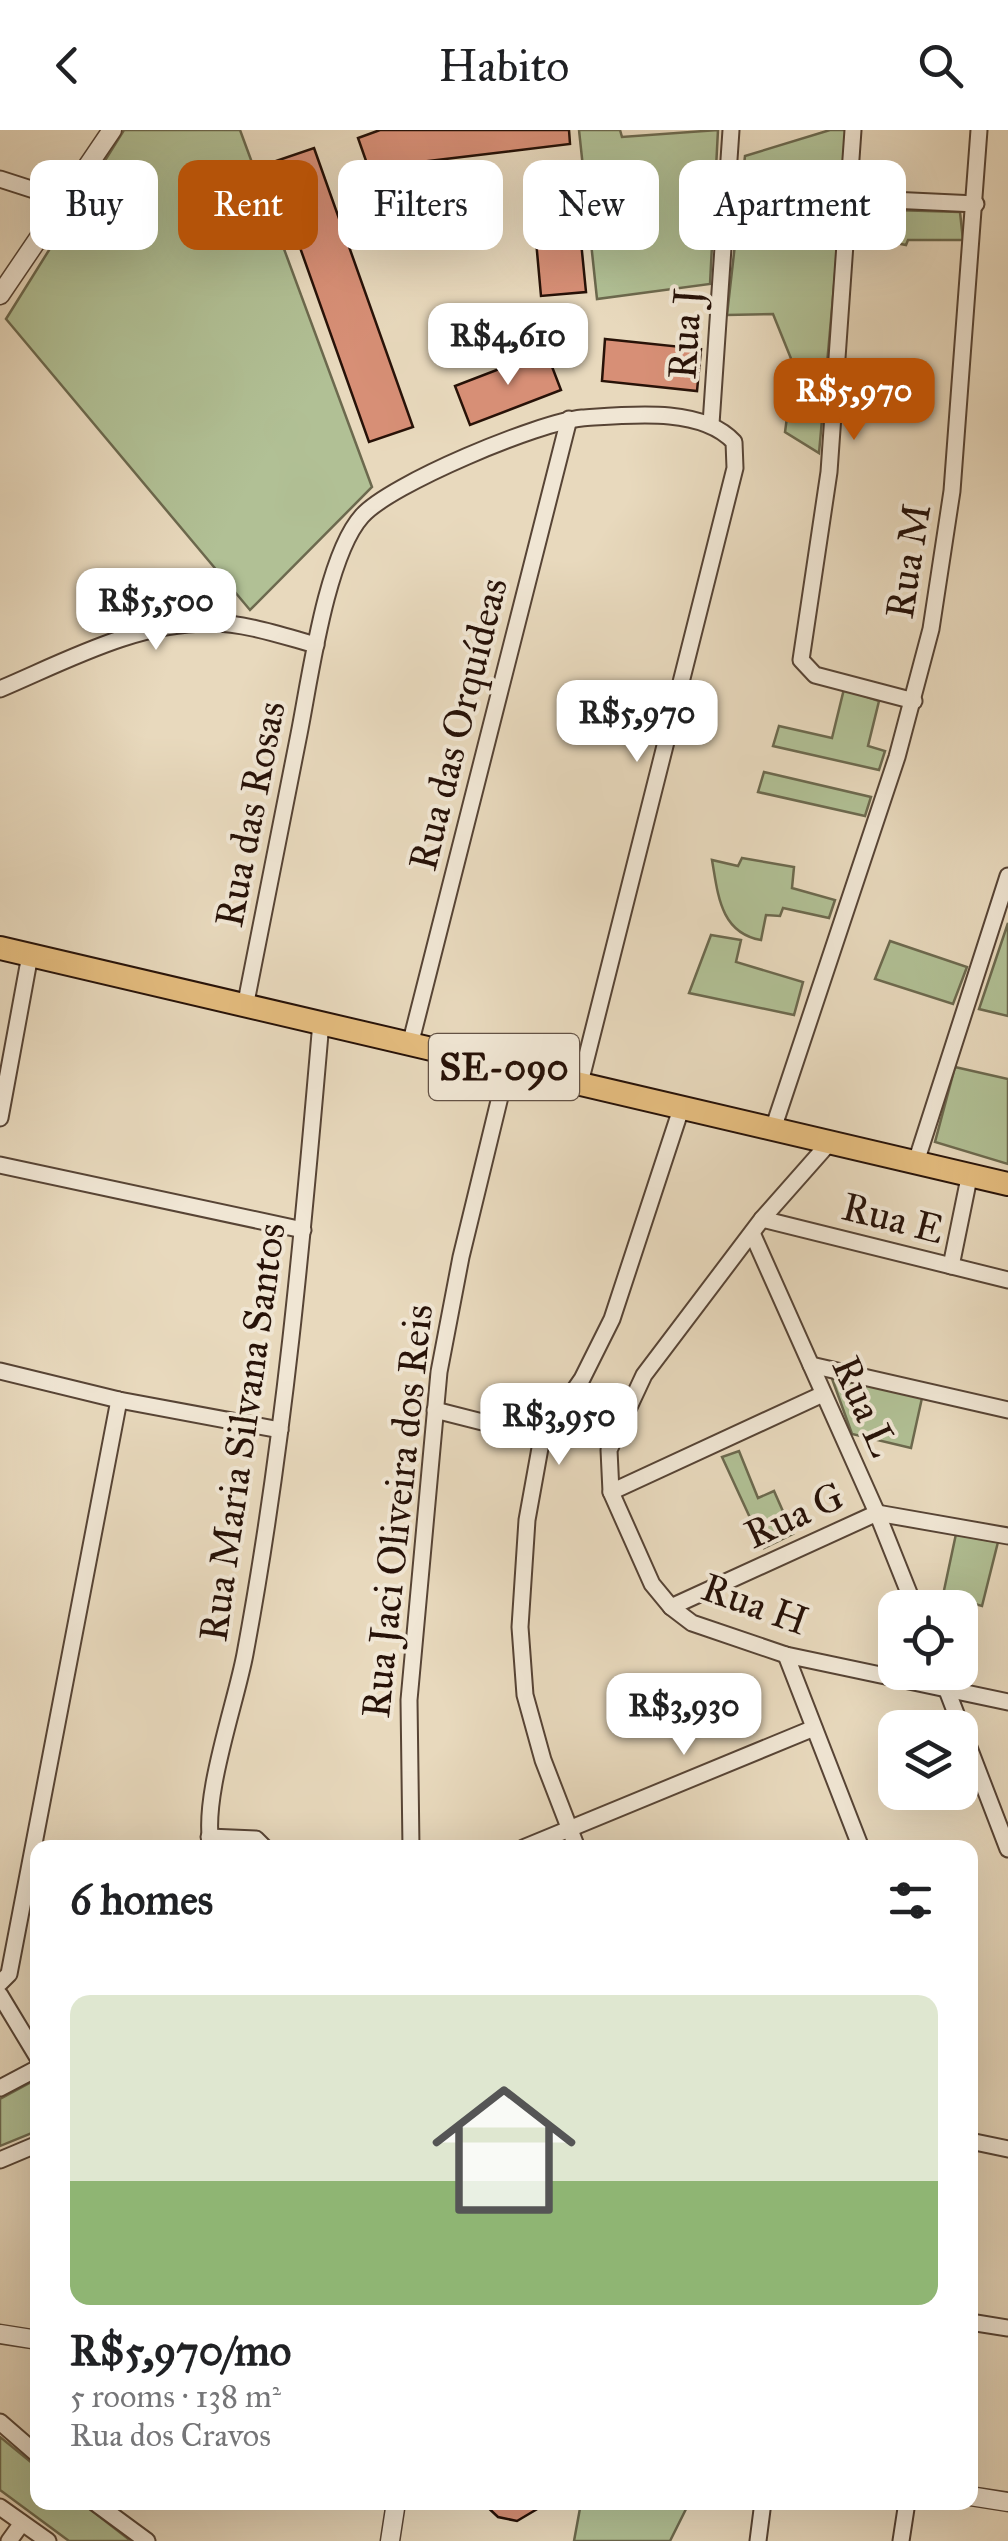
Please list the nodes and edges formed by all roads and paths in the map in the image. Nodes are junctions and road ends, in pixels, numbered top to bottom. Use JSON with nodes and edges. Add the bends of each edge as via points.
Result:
{"nodes":[{"id":1,"x":112,"y":130,"type":"edge"},
{"id":2,"x":731,"y":130,"type":"edge"},
{"id":3,"x":853,"y":130,"type":"edge"},
{"id":4,"x":979,"y":130,"type":"edge"},
{"id":5,"x":92,"y":160,"type":"edge"},
{"id":6,"x":851,"y":160,"type":"edge"},
{"id":7,"x":0,"y":179,"type":"edge"},
{"id":8,"x":30,"y":189,"type":"edge"},
{"id":9,"x":906,"y":201,"type":"edge"},
{"id":10,"x":976,"y":204,"type":"junction"},
{"id":11,"x":31,"y":250,"type":"edge"},
{"id":12,"x":844,"y":250,"type":"edge"},
{"id":13,"x":0,"y":295,"type":"edge"},
{"id":14,"x":569,"y":419,"type":"junction"},
{"id":15,"x":711,"y":424,"type":"junction"},
{"id":16,"x":316,"y":645,"type":"junction"},
{"id":17,"x":0,"y":689,"type":"edge"},
{"id":18,"x":914,"y":701,"type":"junction"},
{"id":19,"x":1008,"y":876,"type":"edge"},
{"id":20,"x":0,"y":948,"type":"edge"},
{"id":21,"x":30,"y":955,"type":"junction"},
{"id":22,"x":246,"y":1002,"type":"junction"},
{"id":23,"x":321,"y":1022,"type":"junction"},
{"id":24,"x":410,"y":1045,"type":"junction"},
{"id":25,"x":508,"y":1068,"type":"junction"},
{"id":26,"x":579,"y":1087,"type":"junction"},
{"id":27,"x":680,"y":1109,"type":"junction"},
{"id":28,"x":0,"y":1118,"type":"edge"},
{"id":29,"x":773,"y":1129,"type":"junction"},
{"id":30,"x":830,"y":1142,"type":"junction"},
{"id":31,"x":916,"y":1162,"type":"junction"},
{"id":32,"x":0,"y":1165,"type":"edge"},
{"id":33,"x":970,"y":1174,"type":"junction"},
{"id":34,"x":1008,"y":1184,"type":"edge"},
{"id":35,"x":757,"y":1226,"type":"junction"},
{"id":36,"x":304,"y":1230,"type":"junction"},
{"id":37,"x":952,"y":1266,"type":"junction"},
{"id":38,"x":1008,"y":1280,"type":"edge"},
{"id":39,"x":811,"y":1365,"type":"junction"},
{"id":40,"x":0,"y":1371,"type":"edge"},
{"id":41,"x":823,"y":1394,"type":"junction"},
{"id":42,"x":119,"y":1400,"type":"junction"},
{"id":43,"x":435,"y":1410,"type":"junction"},
{"id":44,"x":1008,"y":1410,"type":"edge"},
{"id":45,"x":280,"y":1430,"type":"junction"},
{"id":46,"x":542,"y":1438,"type":"junction"},
{"id":47,"x":611,"y":1492,"type":"junction"},
{"id":48,"x":877,"y":1512,"type":"junction"},
{"id":49,"x":1008,"y":1536,"type":"edge"},
{"id":50,"x":907,"y":1590,"type":"edge"},
{"id":51,"x":670,"y":1607,"type":"junction"},
{"id":52,"x":786,"y":1654,"type":"junction"},
{"id":53,"x":878,"y":1669,"type":"edge"},
{"id":54,"x":947,"y":1690,"type":"edge"},
{"id":55,"x":974,"y":1690,"type":"edge"},
{"id":56,"x":1008,"y":1702,"type":"edge"},
{"id":57,"x":814,"y":1728,"type":"junction"},
{"id":58,"x":571,"y":1830,"type":"junction"},
{"id":59,"x":35,"y":1840,"type":"edge"},
{"id":60,"x":210,"y":1840,"type":"edge"},
{"id":61,"x":411,"y":1840,"type":"edge"},
{"id":62,"x":544,"y":1840,"type":"edge"},
{"id":63,"x":574,"y":1840,"type":"edge"},
{"id":64,"x":858,"y":1840,"type":"edge"},
{"id":65,"x":1008,"y":1849,"type":"edge"},
{"id":66,"x":30,"y":1864,"type":"edge"},
{"id":67,"x":0,"y":1983,"type":"edge"},
{"id":68,"x":0,"y":1995,"type":"edge"},
{"id":69,"x":30,"y":2045,"type":"edge"},
{"id":70,"x":30,"y":2072,"type":"edge"},
{"id":71,"x":0,"y":2088,"type":"edge"},
{"id":72,"x":978,"y":2144,"type":"edge"},
{"id":73,"x":30,"y":2147,"type":"edge"},
{"id":74,"x":1008,"y":2149,"type":"edge"},
{"id":75,"x":0,"y":2160,"type":"edge"},
{"id":76,"x":978,"y":2323,"type":"edge"},
{"id":77,"x":1008,"y":2328,"type":"edge"},
{"id":78,"x":0,"y":2334,"type":"edge"},
{"id":79,"x":30,"y":2339,"type":"edge"},
{"id":80,"x":0,"y":2422,"type":"edge"},
{"id":81,"x":30,"y":2448,"type":"edge"},
{"id":82,"x":978,"y":2497,"type":"edge"},
{"id":83,"x":1008,"y":2502,"type":"edge"},
{"id":84,"x":0,"y":2507,"type":"edge"},
{"id":85,"x":105,"y":2510,"type":"edge"},
{"id":86,"x":395,"y":2510,"type":"edge"},
{"id":87,"x":762,"y":2510,"type":"edge"},
{"id":88,"x":906,"y":2510,"type":"edge"},
{"id":89,"x":22,"y":2523,"type":"junction"},
{"id":90,"x":9,"y":2541,"type":"edge"},
{"id":91,"x":48,"y":2541,"type":"edge"},
{"id":92,"x":147,"y":2541,"type":"edge"},
{"id":93,"x":390,"y":2541,"type":"edge"},
{"id":94,"x":758,"y":2541,"type":"edge"},
{"id":95,"x":902,"y":2541,"type":"edge"}],
"edges":[{"from":1,"to":5,"type":"street"},
{"from":2,"to":15,"type":"street","name":"Rua J"},
{"from":3,"to":6,"type":"street"},
{"from":4,"to":10,"type":"street","name":"Rua M"},
{"from":7,"to":8,"type":"street"},
{"from":9,"to":10,"type":"street"},
{"from":10,"to":18,"type":"street","name":"Rua M","via":[[952,491]]},
{"from":11,"to":13,"type":"street"},
{"from":12,"to":18,"type":"street","via":[[829,472],[801,660],[805,670],[824,678]]},
{"from":14,"to":15,"type":"street","name":"Rua das Rosas","via":[[622,415]]},
{"from":14,"to":16,"type":"street","name":"Rua das Rosas","via":[[456,460],[364,514],[339,561]]},
{"from":14,"to":24,"type":"street","name":"Rua das Orquídeas"},
{"from":15,"to":26,"type":"street","via":[[736,447],[735,468]]},
{"from":16,"to":17,"type":"street","via":[[241,627],[181,624],[102,645]]},
{"from":16,"to":22,"type":"street","name":"Rua das Rosas"},
{"from":18,"to":29,"type":"street","name":"Rua M"},
{"from":19,"to":31,"type":"street"},
{"from":20,"to":21,"type":"main road","number":"SE-090"},
{"from":21,"to":22,"type":"main road","number":"SE-090"},
{"from":21,"to":28,"type":"street"},
{"from":22,"to":23,"type":"main road","number":"SE-090"},
{"from":23,"to":24,"type":"main road","number":"SE-090"},
{"from":23,"to":36,"type":"street","name":"Rua Maria Silvana Santos"},
{"from":24,"to":25,"type":"main road","number":"SE-090"},
{"from":25,"to":26,"type":"main road","number":"SE-090"},
{"from":25,"to":43,"type":"street","name":"Rua Jaci Oliveira dos Reis","via":[[461,1257]]},
{"from":26,"to":27,"type":"main road","number":"SE-090"},
{"from":27,"to":29,"type":"main road","number":"SE-090"},
{"from":27,"to":46,"type":"street","via":[[612,1319]]},
{"from":29,"to":30,"type":"main road","number":"SE-090"},
{"from":30,"to":31,"type":"main road","number":"SE-090"},
{"from":30,"to":35,"type":"street","name":"Rua H"},
{"from":31,"to":33,"type":"main road","number":"SE-090"},
{"from":32,"to":36,"type":"street"},
{"from":33,"to":34,"type":"main road","number":"SE-090"},
{"from":33,"to":37,"type":"street"},
{"from":35,"to":37,"type":"street","name":"Rua E"},
{"from":35,"to":39,"type":"street","name":"Rua L"},
{"from":35,"to":47,"type":"street","name":"Rua H","via":[[644,1375],[609,1450]]},
{"from":36,"to":45,"type":"street","name":"Rua Maria Silvana Santos"},
{"from":37,"to":38,"type":"street","name":"Rua E"},
{"from":39,"to":41,"type":"street","name":"Rua L"},
{"from":39,"to":44,"type":"street"},
{"from":40,"to":42,"type":"street"},
{"from":41,"to":47,"type":"street"},
{"from":41,"to":48,"type":"street","name":"Rua L"},
{"from":42,"to":45,"type":"street"},
{"from":42,"to":59,"type":"street"},
{"from":43,"to":46,"type":"street"},
{"from":43,"to":61,"type":"street","name":"Rua Jaci Oliveira dos Reis","via":[[409,1700]]},
{"from":45,"to":60,"type":"street","name":"Rua Maria Silvana Santos"},
{"from":46,"to":58,"type":"street","via":[[522,1563],[522,1662],[539,1746]]},
{"from":47,"to":51,"type":"street","name":"Rua H","via":[[637,1556]]},
{"from":48,"to":49,"type":"street","name":"Rua G"},
{"from":48,"to":50,"type":"street","name":"Rua L"},
{"from":48,"to":51,"type":"street","name":"Rua G"},
{"from":51,"to":52,"type":"street","name":"Rua H","via":[[702,1627]]},
{"from":52,"to":53,"type":"street","name":"Rua H"},
{"from":52,"to":57,"type":"street"},
{"from":54,"to":65,"type":"street"},
{"from":55,"to":56,"type":"street","name":"Rua H"},
{"from":57,"to":58,"type":"street"},
{"from":57,"to":64,"type":"street"},
{"from":58,"to":62,"type":"street"},
{"from":58,"to":63,"type":"street"},
{"from":66,"to":67,"type":"street","via":[[9,1974]]},
{"from":68,"to":69,"type":"street"},
{"from":70,"to":71,"type":"street"},
{"from":72,"to":74,"type":"street"},
{"from":73,"to":75,"type":"street"},
{"from":76,"to":77,"type":"street"},
{"from":78,"to":79,"type":"street"},
{"from":80,"to":81,"type":"street"},
{"from":82,"to":83,"type":"street"},
{"from":84,"to":89,"type":"street"},
{"from":85,"to":92,"type":"street"},
{"from":86,"to":93,"type":"street"},
{"from":87,"to":94,"type":"street"},
{"from":88,"to":95,"type":"street"},
{"from":89,"to":90,"type":"street"},
{"from":89,"to":91,"type":"street"}]}
